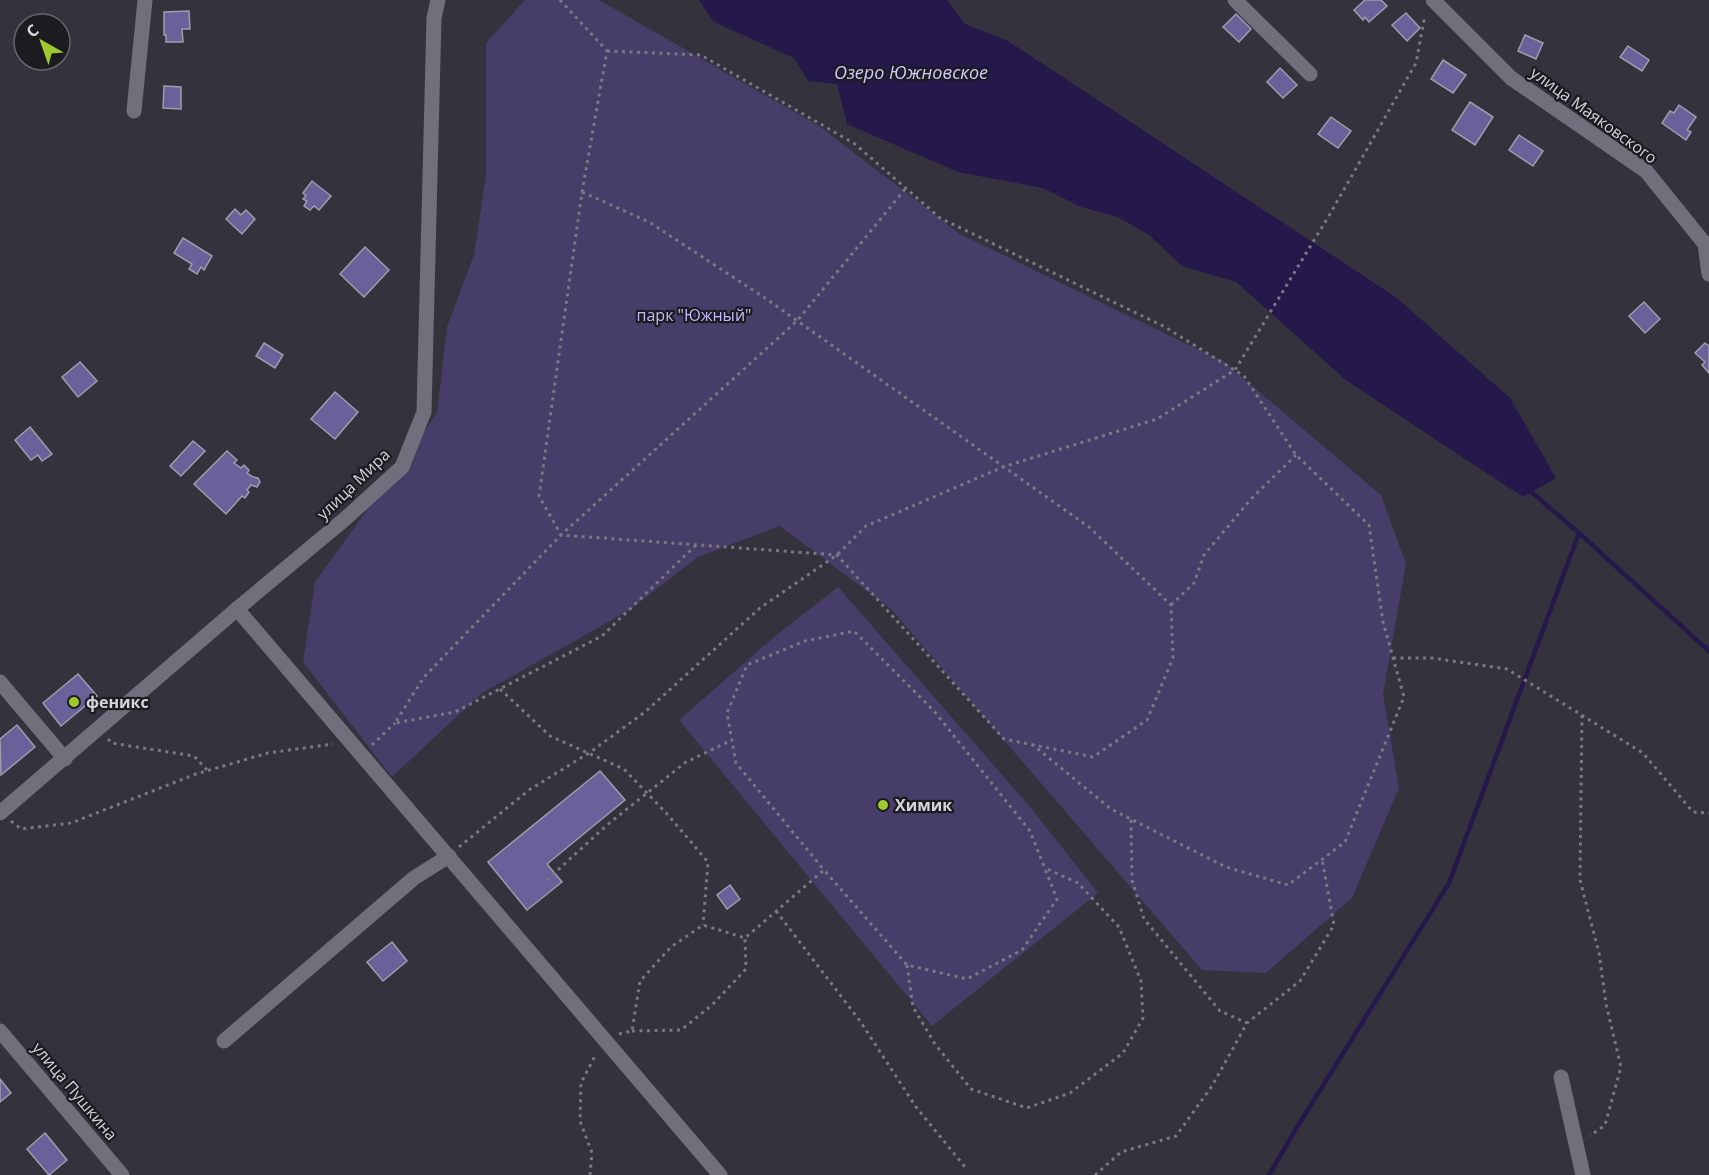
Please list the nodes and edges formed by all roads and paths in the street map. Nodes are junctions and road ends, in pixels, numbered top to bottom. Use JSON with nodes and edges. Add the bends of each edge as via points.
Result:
{"nodes":[{"id":1,"x":145,"y":0,"type":"edge"},
{"id":2,"x":438,"y":0,"type":"edge"},
{"id":3,"x":560,"y":0,"type":"edge"},
{"id":4,"x":1235,"y":0,"type":"edge"},
{"id":5,"x":1430,"y":5,"type":"edge"},
{"id":6,"x":607,"y":51,"type":"junction"},
{"id":7,"x":1310,"y":74,"type":"dead end"},
{"id":8,"x":134,"y":111,"type":"dead end"},
{"id":9,"x":906,"y":188,"type":"junction"},
{"id":10,"x":582,"y":192,"type":"junction"},
{"id":11,"x":1709,"y":274,"type":"edge"},
{"id":12,"x":797,"y":321,"type":"junction"},
{"id":13,"x":1235,"y":370,"type":"junction"},
{"id":14,"x":1296,"y":455,"type":"junction"},
{"id":15,"x":1003,"y":467,"type":"junction"},
{"id":16,"x":561,"y":535,"type":"junction"},
{"id":17,"x":697,"y":545,"type":"junction"},
{"id":18,"x":837,"y":555,"type":"junction"},
{"id":19,"x":1171,"y":604,"type":"junction"},
{"id":20,"x":237,"y":609,"type":"junction"},
{"id":21,"x":1393,"y":658,"type":"junction"},
{"id":22,"x":0,"y":682,"type":"edge"},
{"id":23,"x":500,"y":689,"type":"junction"},
{"id":24,"x":1582,"y":715,"type":"junction"},
{"id":25,"x":394,"y":723,"type":"junction"},
{"id":26,"x":99,"y":729,"type":"junction"},
{"id":27,"x":732,"y":740,"type":"junction"},
{"id":28,"x":350,"y":741,"type":"junction"},
{"id":29,"x":1032,"y":744,"type":"junction"},
{"id":30,"x":588,"y":753,"type":"junction"},
{"id":31,"x":362,"y":755,"type":"junction"},
{"id":32,"x":65,"y":759,"type":"junction"},
{"id":33,"x":208,"y":771,"type":"junction"},
{"id":34,"x":648,"y":794,"type":"junction"},
{"id":35,"x":1709,"y":813,"type":"edge"},
{"id":36,"x":4,"y":816,"type":"edge"},
{"id":37,"x":1131,"y":819,"type":"junction"},
{"id":38,"x":449,"y":856,"type":"junction"},
{"id":39,"x":1322,"y":859,"type":"junction"},
{"id":40,"x":1045,"y":868,"type":"junction"},
{"id":41,"x":824,"y":870,"type":"junction"},
{"id":42,"x":547,"y":880,"type":"dead end"},
{"id":43,"x":776,"y":911,"type":"junction"},
{"id":44,"x":703,"y":925,"type":"junction"},
{"id":45,"x":745,"y":938,"type":"junction"},
{"id":46,"x":908,"y":965,"type":"junction"},
{"id":47,"x":1247,"y":1023,"type":"junction"},
{"id":48,"x":0,"y":1031,"type":"edge"},
{"id":49,"x":632,"y":1031,"type":"junction"},
{"id":50,"x":604,"y":1037,"type":"junction"},
{"id":51,"x":224,"y":1041,"type":"dead end"},
{"id":52,"x":1561,"y":1077,"type":"dead end"},
{"id":53,"x":1576,"y":1145,"type":"junction"},
{"id":54,"x":965,"y":1167,"type":"dead end"},
{"id":55,"x":122,"y":1175,"type":"edge"},
{"id":56,"x":590,"y":1175,"type":"edge"},
{"id":57,"x":720,"y":1175,"type":"edge"},
{"id":58,"x":1095,"y":1175,"type":"edge"},
{"id":59,"x":1583,"y":1175,"type":"edge"}],
"edges":[{"from":1,"to":8,"type":"street"},
{"from":2,"to":20,"type":"street","name":"улица Мира","via":[[434,18],[424,412],[402,467]]},
{"from":3,"to":6,"type":"path"},
{"from":4,"to":7,"type":"street"},
{"from":5,"to":11,"type":"street","name":"улица Маяковского","via":[[1511,78],[1646,171],[1705,244]]},
{"from":5,"to":13,"type":"path","via":[[1416,63]]},
{"from":6,"to":9,"type":"path","via":[[701,55],[855,144]]},
{"from":6,"to":10,"type":"path"},
{"from":9,"to":12,"type":"path"},
{"from":9,"to":13,"type":"path","via":[[940,218],[1165,327]]},
{"from":10,"to":12,"type":"path","via":[[649,222]]},
{"from":10,"to":16,"type":"path","via":[[539,496]]},
{"from":12,"to":15,"type":"path"},
{"from":12,"to":16,"type":"path"},
{"from":13,"to":14,"type":"path","via":[[1244,376]]},
{"from":13,"to":15,"type":"path","via":[[1158,419]]},
{"from":14,"to":19,"type":"path","via":[[1251,499],[1204,555],[1194,583]]},
{"from":14,"to":21,"type":"path","via":[[1369,525],[1383,622]]},
{"from":15,"to":18,"type":"path","via":[[866,526]]},
{"from":15,"to":19,"type":"path","via":[[1089,527]]},
{"from":16,"to":17,"type":"path"},
{"from":16,"to":25,"type":"path","via":[[424,677]]},
{"from":17,"to":18,"type":"path"},
{"from":17,"to":23,"type":"path","via":[[602,636]]},
{"from":18,"to":29,"type":"path","via":[[1004,739]]},
{"from":18,"to":30,"type":"path","via":[[760,608],[645,712]]},
{"from":19,"to":29,"type":"path","via":[[1173,658],[1147,720],[1093,757]]},
{"from":20,"to":26,"type":"street","name":"улица Мира"},
{"from":20,"to":28,"type":"street"},
{"from":21,"to":24,"type":"path","via":[[1432,658],[1507,669]]},
{"from":21,"to":39,"type":"path","via":[[1404,697],[1345,842]]},
{"from":22,"to":32,"type":"street"},
{"from":23,"to":25,"type":"path","via":[[455,712]]},
{"from":23,"to":30,"type":"path","via":[[550,736]]},
{"from":24,"to":35,"type":"path","via":[[1643,753],[1693,812]]},
{"from":24,"to":53,"type":"path","via":[[1580,879],[1599,952],[1621,1067],[1605,1125]]},
{"from":25,"to":31,"type":"path"},
{"from":26,"to":32,"type":"street","name":"улица Мира"},
{"from":26,"to":33,"type":"path","via":[[111,743],[194,756]]},
{"from":27,"to":34,"type":"path","via":[[686,762]]},
{"from":27,"to":40,"type":"path","via":[[727,712],[747,665],[805,641],[854,631],[934,711],[1030,831]]},
{"from":27,"to":41,"type":"path","via":[[736,763]]},
{"from":28,"to":31,"type":"street"},
{"from":28,"to":33,"type":"path","via":[[268,753]]},
{"from":29,"to":37,"type":"path","via":[[1112,809]]},
{"from":30,"to":34,"type":"path","via":[[624,769]]},
{"from":30,"to":38,"type":"path","via":[[529,790]]},
{"from":31,"to":38,"type":"street"},
{"from":32,"to":36,"type":"street","name":"улица Мира"},
{"from":33,"to":36,"type":"path","via":[[71,823],[21,829]]},
{"from":34,"to":42,"type":"path"},
{"from":34,"to":44,"type":"path","via":[[708,862]]},
{"from":37,"to":39,"type":"path","via":[[1226,867],[1288,885]]},
{"from":37,"to":47,"type":"path","via":[[1132,880],[1144,919],[1220,1011]]},
{"from":38,"to":50,"type":"street"},
{"from":38,"to":51,"type":"street","via":[[414,878]]},
{"from":39,"to":47,"type":"path","via":[[1334,925],[1300,981]]},
{"from":40,"to":46,"type":"path","via":[[1057,899],[1022,950],[968,979]]},
{"from":40,"to":46,"type":"path","via":[[1078,883],[1119,927],[1141,981],[1143,1018],[1123,1053],[1070,1094],[1027,1108],[971,1089],[935,1044],[913,1007]]},
{"from":41,"to":43,"type":"path"},
{"from":41,"to":46,"type":"path"},
{"from":43,"to":45,"type":"path"},
{"from":43,"to":54,"type":"path","via":[[860,1021],[916,1107]]},
{"from":44,"to":45,"type":"path"},
{"from":44,"to":49,"type":"path","via":[[671,946],[640,981]]},
{"from":45,"to":49,"type":"path","via":[[746,969],[712,1005],[681,1030]]},
{"from":47,"to":58,"type":"path","via":[[1212,1086],[1176,1136],[1121,1152]]},
{"from":48,"to":55,"type":"street","name":"улица Пушкина"},
{"from":49,"to":50,"type":"path"},
{"from":50,"to":56,"type":"path","via":[[581,1083],[580,1121],[592,1153]]},
{"from":50,"to":57,"type":"street"},
{"from":52,"to":53,"type":"street"},
{"from":53,"to":59,"type":"street"}]}
